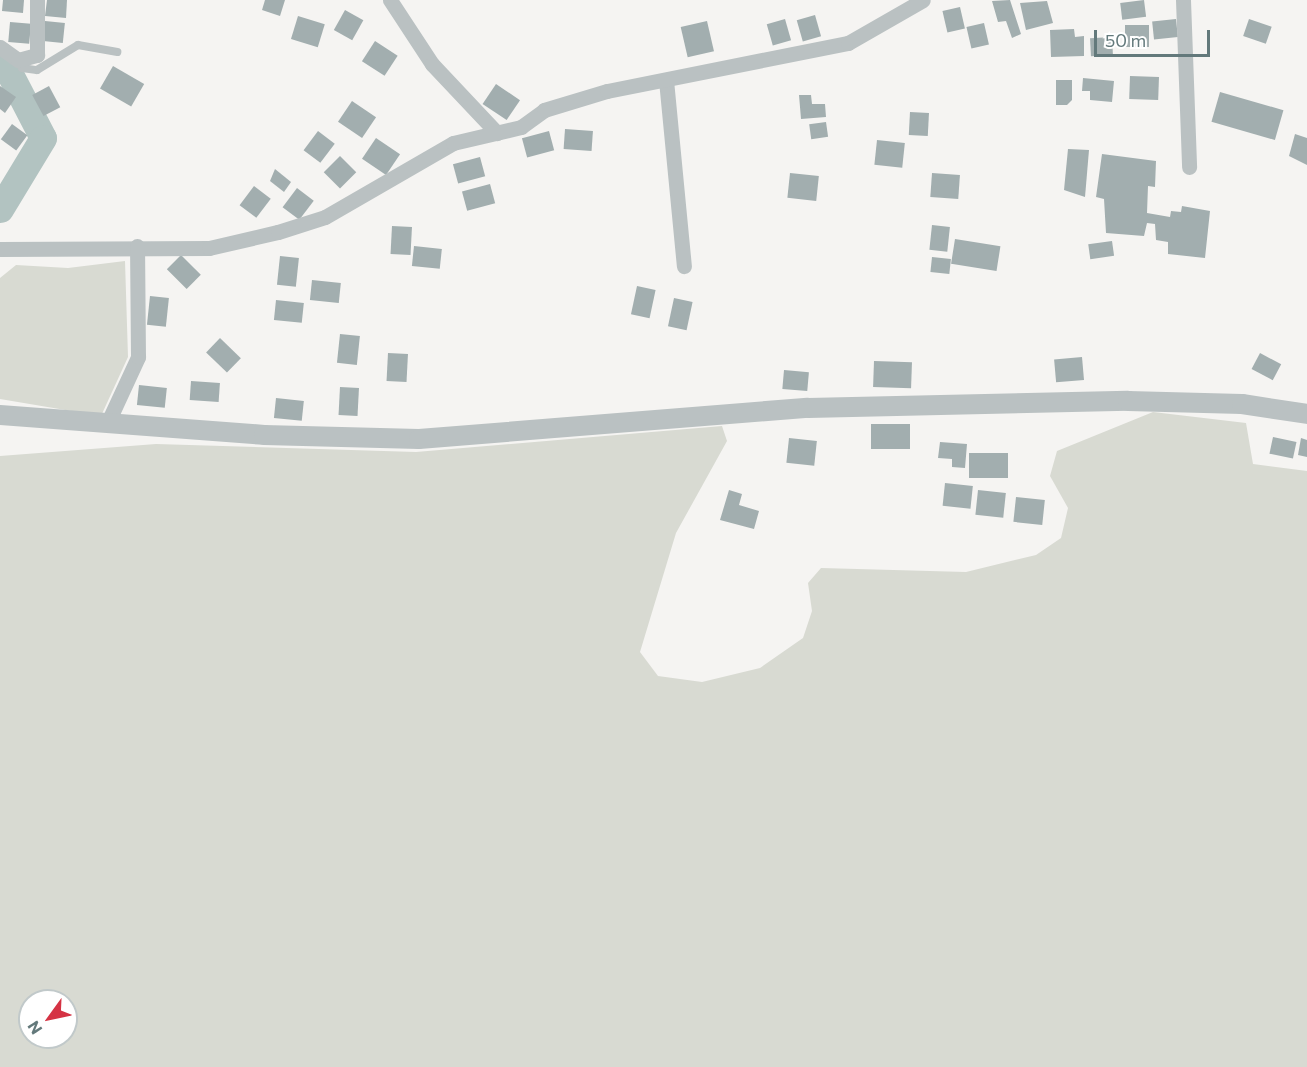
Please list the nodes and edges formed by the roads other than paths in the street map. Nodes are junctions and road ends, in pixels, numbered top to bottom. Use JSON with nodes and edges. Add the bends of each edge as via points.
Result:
{"nodes":[{"id":1,"x":37,"y":0,"type":"edge"},
{"id":2,"x":390,"y":0,"type":"edge"},
{"id":3,"x":923,"y":0,"type":"edge"},
{"id":4,"x":1183,"y":0,"type":"edge"},
{"id":5,"x":0,"y":46,"type":"edge"},
{"id":6,"x":117,"y":52,"type":"dead end"},
{"id":7,"x":18,"y":60,"type":"junction"},
{"id":8,"x":666,"y":80,"type":"junction"},
{"id":9,"x":497,"y":133,"type":"junction"},
{"id":10,"x":1189,"y":167,"type":"dead end"},
{"id":11,"x":137,"y":246,"type":"junction"},
{"id":12,"x":0,"y":249,"type":"edge"},
{"id":13,"x":684,"y":266,"type":"dead end"},
{"id":14,"x":1307,"y":414,"type":"edge"},
{"id":15,"x":0,"y":415,"type":"edge"},
{"id":16,"x":108,"y":422,"type":"junction"}],
"edges":[{"from":1,"to":7,"type":"street","via":[[37,55]]},
{"from":2,"to":9,"type":"street","via":[[411,26],[432,64]]},
{"from":3,"to":8,"type":"street","via":[[848,43]]},
{"from":4,"to":10,"type":"street"},
{"from":5,"to":7,"type":"street"},
{"from":6,"to":7,"type":"lane","via":[[78,45],[37,70],[22,68]]},
{"from":8,"to":9,"type":"street","via":[[544,110],[521,127]]},
{"from":8,"to":13,"type":"street"},
{"from":9,"to":11,"type":"street","via":[[453,143],[325,217],[278,232],[209,248]]},
{"from":11,"to":12,"type":"street"},
{"from":11,"to":16,"type":"street","via":[[138,357]]},
{"from":14,"to":16,"type":"street","via":[[1242,404],[1128,401],[808,408],[419,439],[264,435]]},
{"from":15,"to":16,"type":"street"}]}
